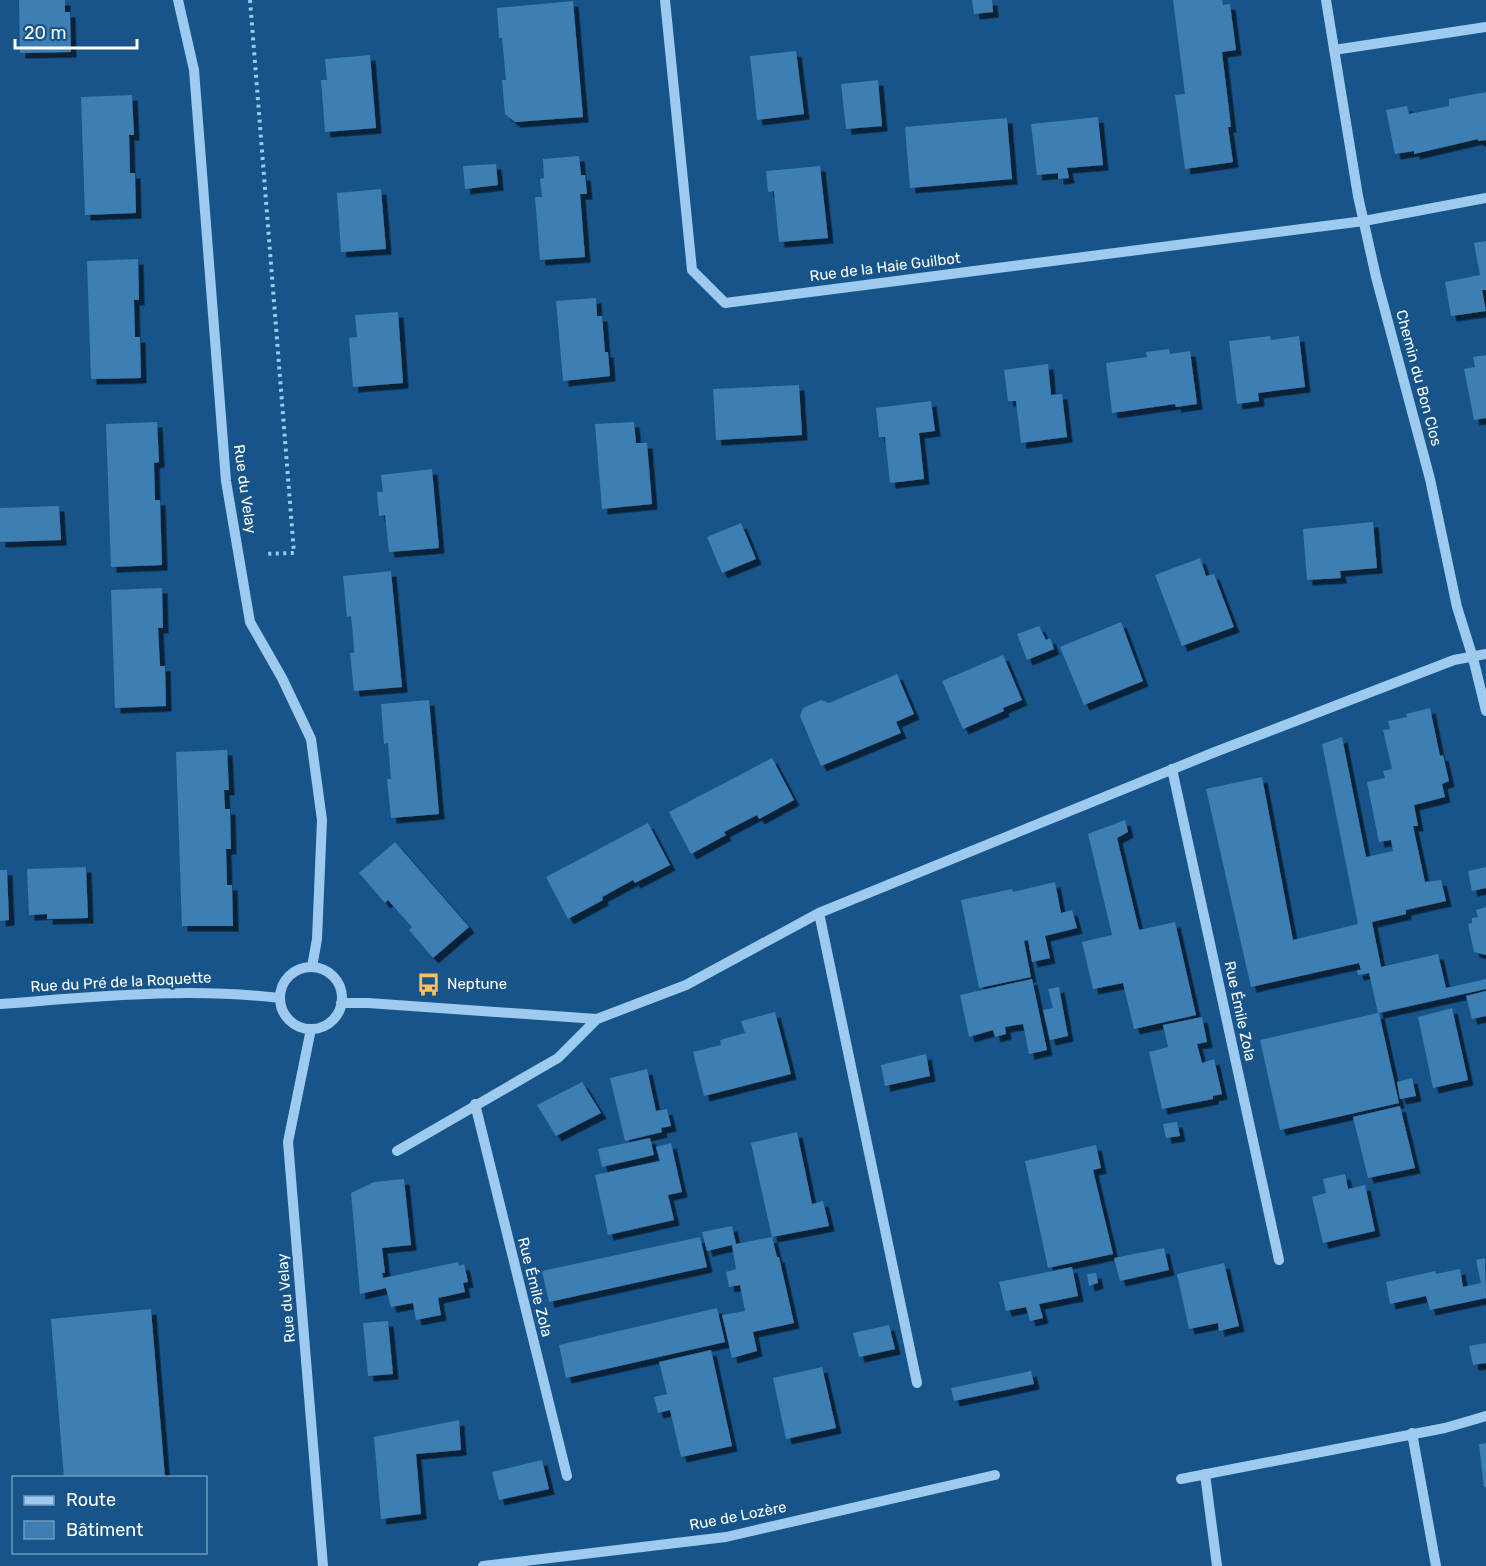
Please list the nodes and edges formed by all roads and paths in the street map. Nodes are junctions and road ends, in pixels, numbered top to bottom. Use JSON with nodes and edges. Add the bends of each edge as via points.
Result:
{"nodes":[{"id":1,"x":178,"y":0,"type":"edge"},
{"id":2,"x":250,"y":0,"type":"edge"},
{"id":3,"x":665,"y":0,"type":"edge"},
{"id":4,"x":1326,"y":0,"type":"edge"},
{"id":5,"x":1486,"y":27,"type":"edge"},
{"id":6,"x":1334,"y":50,"type":"junction"},
{"id":7,"x":1486,"y":198,"type":"edge"},
{"id":8,"x":1364,"y":221,"type":"junction"},
{"id":9,"x":240,"y":556,"type":"junction"},
{"id":10,"x":1486,"y":654,"type":"edge"},
{"id":11,"x":1473,"y":657,"type":"junction"},
{"id":12,"x":1486,"y":711,"type":"edge"},
{"id":13,"x":1172,"y":769,"type":"junction"},
{"id":14,"x":819,"y":913,"type":"junction"},
{"id":15,"x":312,"y":967,"type":"junction"},
{"id":16,"x":280,"y":998,"type":"junction"},
{"id":17,"x":341,"y":1003,"type":"junction"},
{"id":18,"x":0,"y":1004,"type":"edge"},
{"id":19,"x":597,"y":1019,"type":"junction"},
{"id":20,"x":311,"y":1029,"type":"junction"},
{"id":21,"x":475,"y":1104,"type":"junction"},
{"id":22,"x":397,"y":1151,"type":"dead end"},
{"id":23,"x":1279,"y":1260,"type":"dead end"},
{"id":24,"x":917,"y":1383,"type":"dead end"},
{"id":25,"x":1486,"y":1416,"type":"edge"},
{"id":26,"x":1412,"y":1433,"type":"junction"},
{"id":27,"x":1205,"y":1474,"type":"junction"},
{"id":28,"x":995,"y":1475,"type":"dead end"},
{"id":29,"x":567,"y":1476,"type":"dead end"},
{"id":30,"x":1181,"y":1479,"type":"dead end"},
{"id":31,"x":316,"y":1566,"type":"edge"},
{"id":32,"x":323,"y":1566,"type":"edge"},
{"id":33,"x":483,"y":1566,"type":"edge"},
{"id":34,"x":1216,"y":1566,"type":"edge"},
{"id":35,"x":1436,"y":1566,"type":"edge"}],
"edges":[{"from":1,"to":9,"type":"street","name":"Rue du Velay","via":[[194,70],[226,481]]},
{"from":2,"to":9,"type":"path","via":[[294,552]]},
{"from":3,"to":8,"type":"street","name":"Rue de la Haie Guilbot","via":[[692,270],[725,303]]},
{"from":4,"to":6,"type":"street","name":"Chemin du Bon Clos"},
{"from":5,"to":6,"type":"street"},
{"from":6,"to":8,"type":"street","name":"Chemin du Bon Clos"},
{"from":7,"to":8,"type":"street"},
{"from":8,"to":11,"type":"street","name":"Chemin du Bon Clos","via":[[1430,479],[1457,607]]},
{"from":9,"to":15,"type":"street","name":"Rue du Velay","via":[[250,622],[311,739],[322,820],[317,939]]},
{"from":10,"to":11,"type":"street"},
{"from":11,"to":12,"type":"street","name":"Chemin du Bon Clos"},
{"from":11,"to":13,"type":"street","via":[[1454,660]]},
{"from":13,"to":14,"type":"street"},
{"from":13,"to":23,"type":"street","name":"Rue Émile Zola"},
{"from":14,"to":19,"type":"street","via":[[686,985]]},
{"from":14,"to":24,"type":"street"},
{"from":15,"to":16,"type":"street","via":[[293,972],[286,979]]},
{"from":15,"to":17,"type":"street","via":[[322,969],[338,983]]},
{"from":16,"to":18,"type":"street","name":"Rue du Pré de la Roquette","via":[[210,992],[142,993]]},
{"from":16,"to":20,"type":"street","via":[[292,1023]]},
{"from":17,"to":19,"type":"street"},
{"from":17,"to":20,"type":"street","via":[[331,1021]]},
{"from":19,"to":21,"type":"street","via":[[558,1058]]},
{"from":20,"to":32,"type":"street","name":"Rue du Velay","via":[[288,1142]]},
{"from":21,"to":22,"type":"street"},
{"from":21,"to":29,"type":"street","name":"Rue Émile Zola"},
{"from":25,"to":26,"type":"street"},
{"from":26,"to":27,"type":"street"},
{"from":26,"to":35,"type":"street"},
{"from":27,"to":30,"type":"street"},
{"from":27,"to":34,"type":"street"},
{"from":28,"to":33,"type":"street","name":"Rue de Lozère","via":[[726,1537]]},
{"from":31,"to":32,"type":"street"}]}
